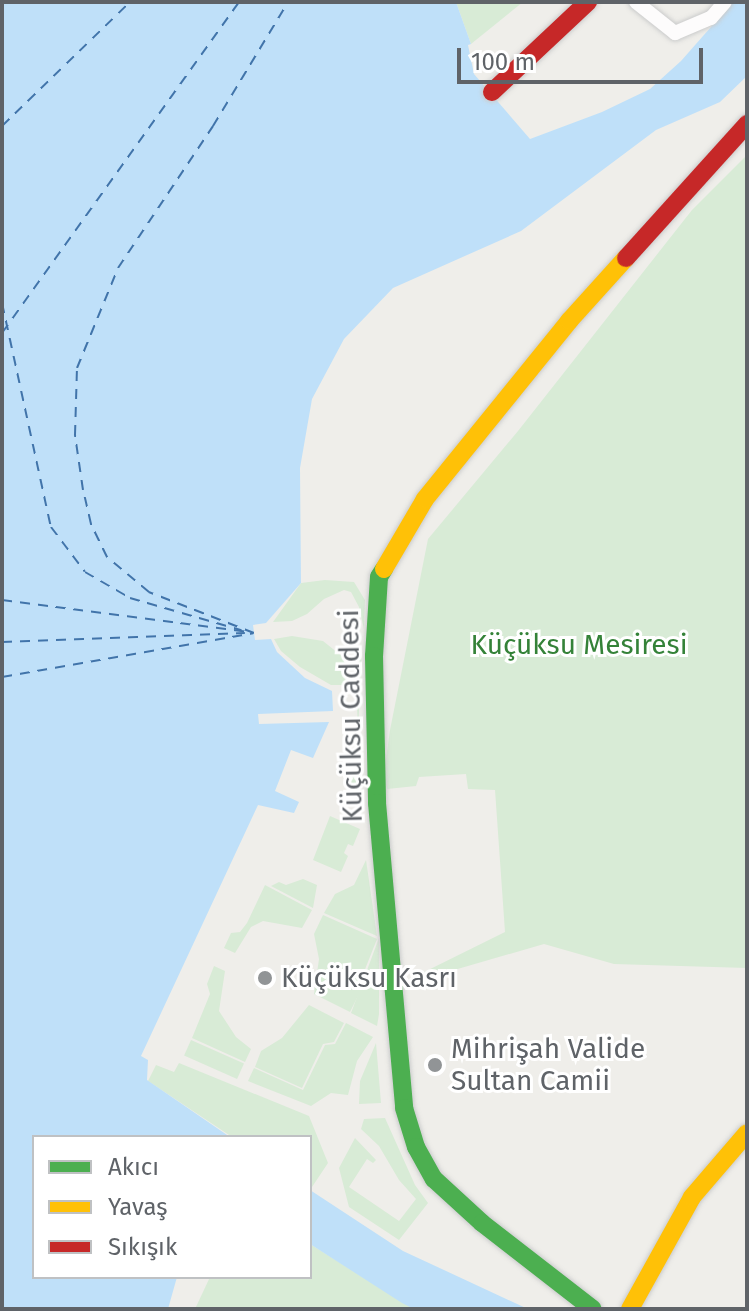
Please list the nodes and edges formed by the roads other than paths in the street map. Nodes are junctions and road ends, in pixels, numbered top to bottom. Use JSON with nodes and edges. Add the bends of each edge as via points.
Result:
{"nodes":[{"id":1,"x":588,"y":2,"type":"edge"},
{"id":2,"x":636,"y":2,"type":"edge"},
{"id":3,"x":725,"y":2,"type":"edge"},
{"id":4,"x":492,"y":92,"type":"dead end"},
{"id":5,"x":747,"y":124,"type":"edge"},
{"id":6,"x":747,"y":1133,"type":"edge"},
{"id":7,"x":675,"y":1226,"type":"junction"},
{"id":8,"x":593,"y":1309,"type":"edge"},
{"id":9,"x":630,"y":1309,"type":"edge"},
{"id":10,"x":649,"y":1309,"type":"edge"}],
"edges":[{"from":1,"to":4,"type":"street"},
{"from":2,"to":3,"type":"street","via":[[675,33],[711,18]]},
{"from":5,"to":8,"type":"street","name":"Küçüksu Caddesi","via":[[569,321],[425,499],[379,577],[374,656],[377,803],[404,1108],[416,1147],[434,1179]]},
{"from":6,"to":7,"type":"street","via":[[692,1197]]},
{"from":7,"to":9,"type":"street"},
{"from":7,"to":10,"type":"street"}]}
